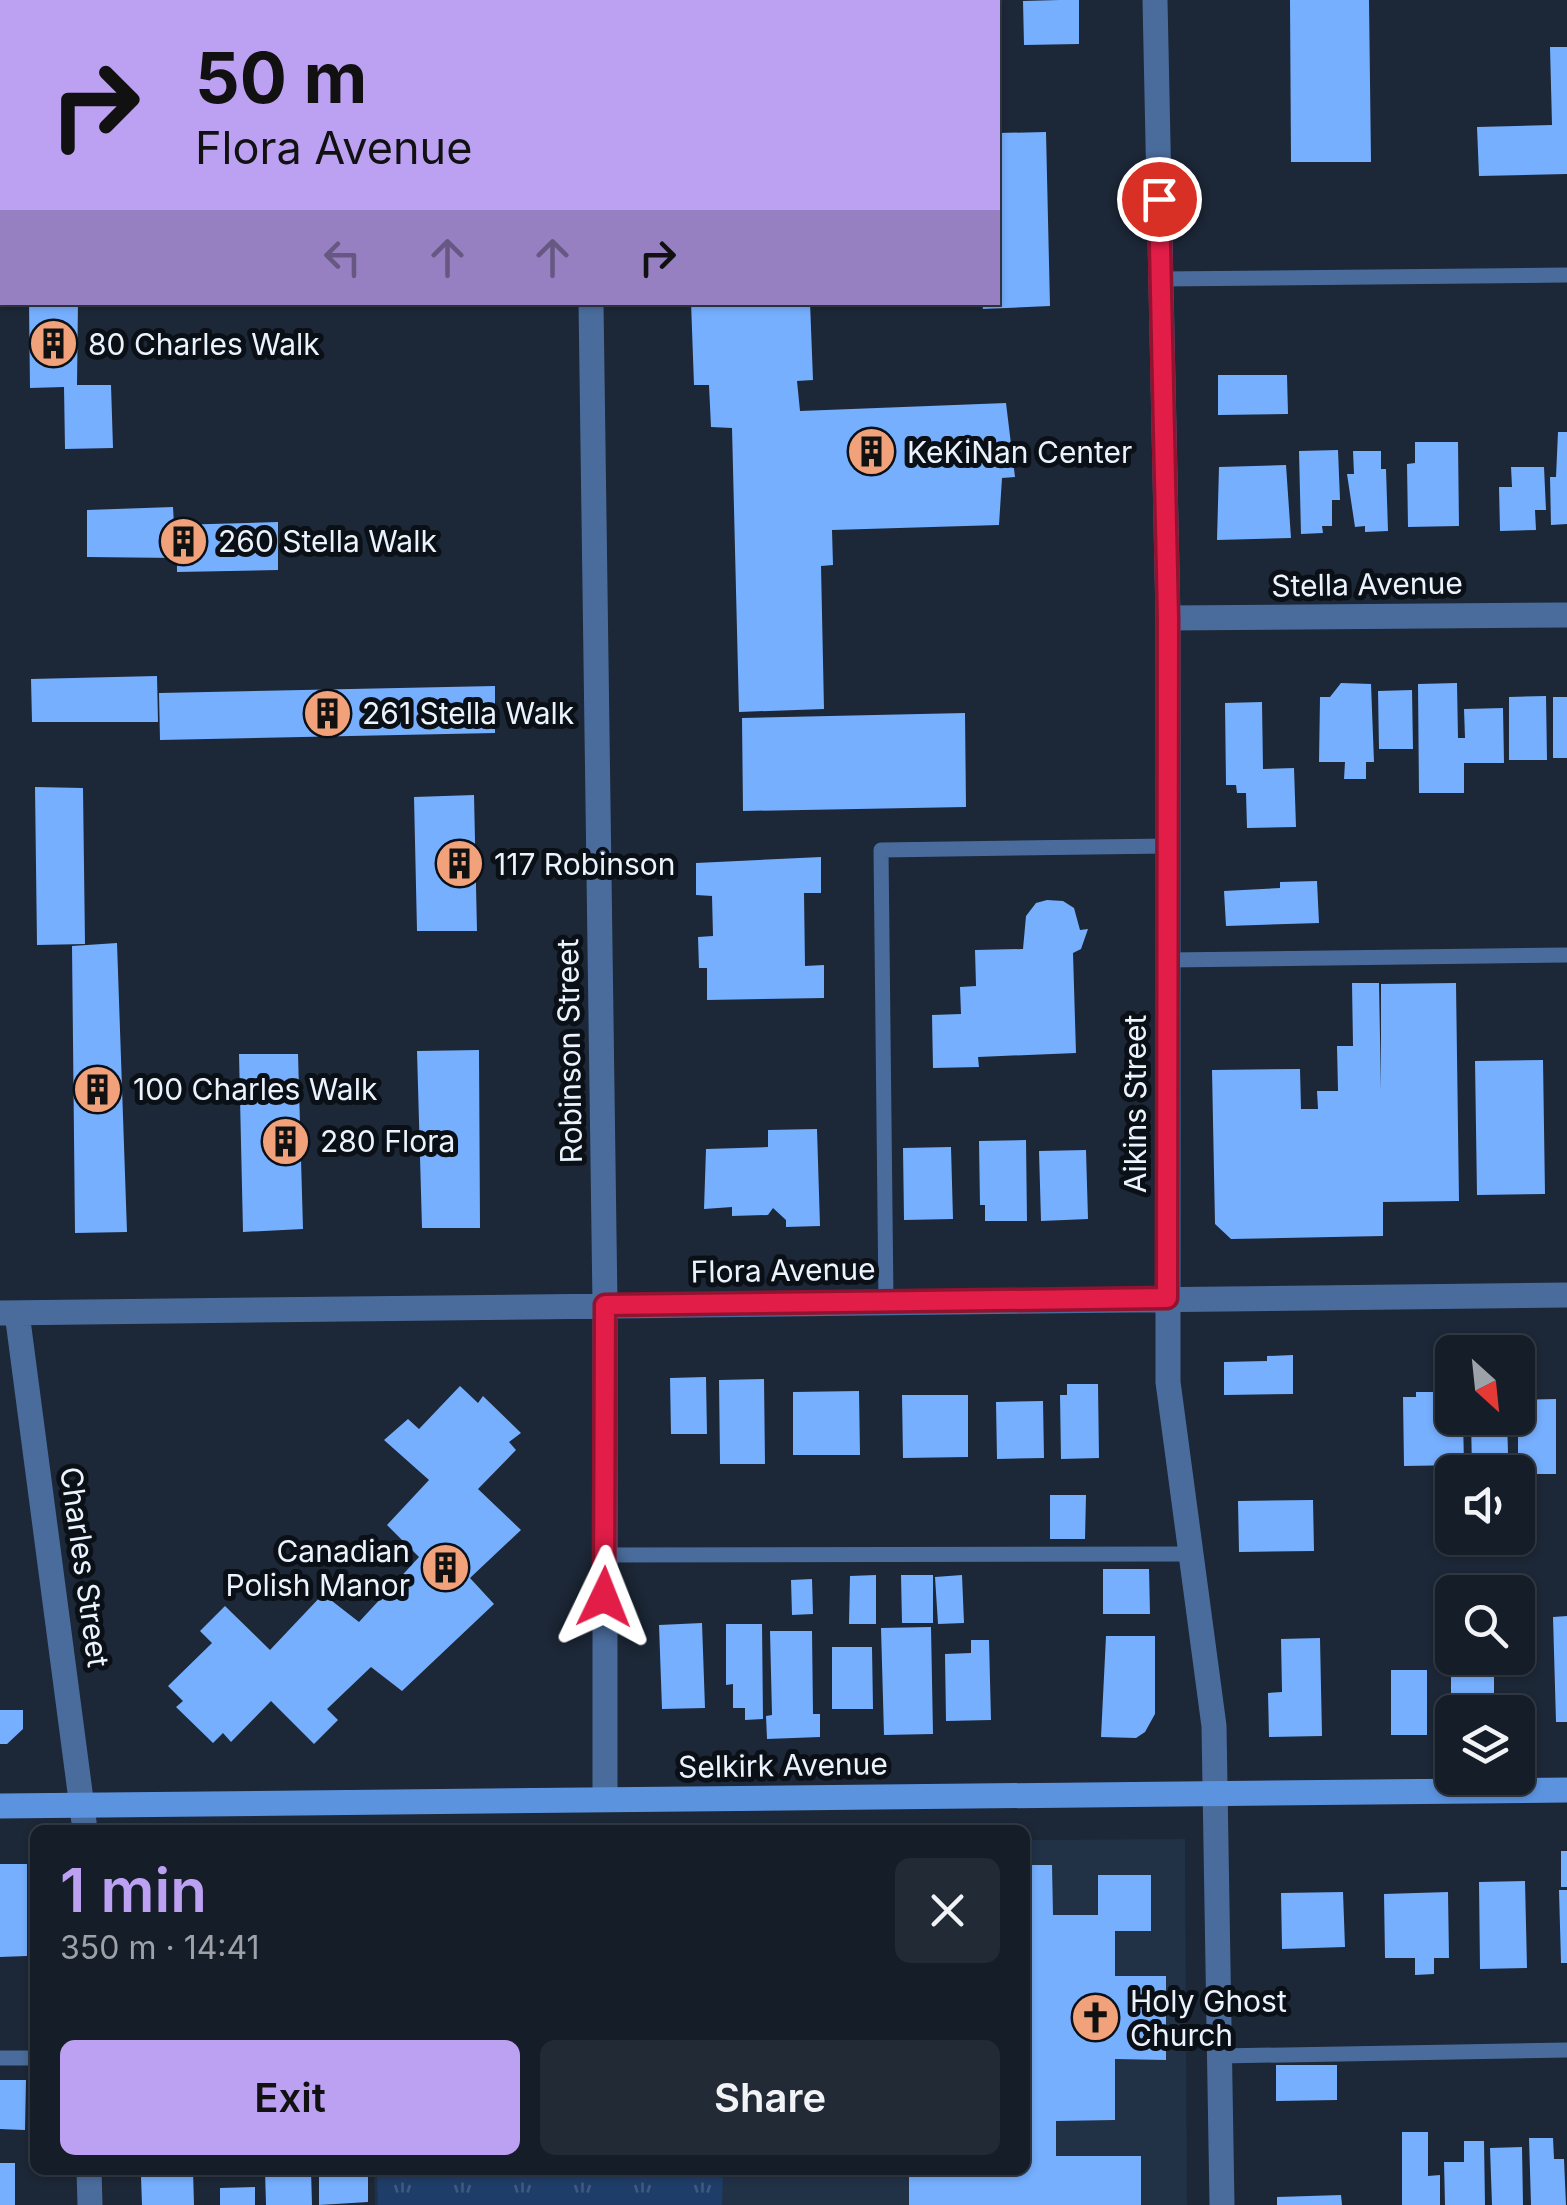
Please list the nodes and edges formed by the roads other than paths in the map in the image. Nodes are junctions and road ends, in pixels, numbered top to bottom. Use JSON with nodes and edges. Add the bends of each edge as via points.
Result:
{"nodes":[{"id":1,"x":1155,"y":0,"type":"edge"},
{"id":2,"x":1567,"y":275,"type":"edge"},
{"id":3,"x":1161,"y":279,"type":"junction"},
{"id":4,"x":591,"y":305,"type":"edge"},
{"id":5,"x":1567,"y":614,"type":"edge"},
{"id":6,"x":1168,"y":618,"type":"junction"},
{"id":7,"x":1168,"y":846,"type":"junction"},
{"id":8,"x":1567,"y":956,"type":"edge"},
{"id":9,"x":1168,"y":960,"type":"junction"},
{"id":10,"x":1567,"y":1295,"type":"edge"},
{"id":11,"x":1167,"y":1298,"type":"junction"},
{"id":12,"x":886,"y":1301,"type":"junction"},
{"id":13,"x":605,"y":1305,"type":"junction"},
{"id":14,"x":9,"y":1313,"type":"edge"},
{"id":15,"x":1189,"y":1554,"type":"junction"},
{"id":16,"x":605,"y":1555,"type":"junction"},
{"id":17,"x":1567,"y":1790,"type":"edge"},
{"id":18,"x":1218,"y":1793,"type":"junction"},
{"id":19,"x":605,"y":1800,"type":"junction"},
{"id":20,"x":0,"y":1806,"type":"edge"},
{"id":21,"x":85,"y":1818,"type":"edge"},
{"id":22,"x":1567,"y":2050,"type":"edge"},
{"id":23,"x":1220,"y":2056,"type":"junction"},
{"id":24,"x":0,"y":2058,"type":"edge"},
{"id":25,"x":30,"y":2058,"type":"edge"},
{"id":26,"x":90,"y":2175,"type":"edge"},
{"id":27,"x":90,"y":2205,"type":"edge"},
{"id":28,"x":1222,"y":2205,"type":"edge"}],
"edges":[{"from":1,"to":3,"type":"street","name":"Aikins Street"},
{"from":2,"to":3,"type":"lane"},
{"from":3,"to":6,"type":"street","name":"Aikins Street"},
{"from":4,"to":13,"type":"street","name":"Robinson Street"},
{"from":5,"to":6,"type":"street","name":"Stella Avenue"},
{"from":6,"to":7,"type":"street","name":"Aikins Street"},
{"from":7,"to":9,"type":"street","name":"Aikins Street"},
{"from":7,"to":12,"type":"lane","via":[[881,850]]},
{"from":8,"to":9,"type":"lane"},
{"from":9,"to":11,"type":"street","name":"Aikins Street"},
{"from":10,"to":11,"type":"street","name":"Flora Avenue"},
{"from":11,"to":12,"type":"street","name":"Flora Avenue"},
{"from":11,"to":15,"type":"street","name":"Aikins Street","via":[[1168,1382]]},
{"from":12,"to":13,"type":"street","name":"Flora Avenue"},
{"from":13,"to":14,"type":"street","name":"Flora Avenue"},
{"from":13,"to":16,"type":"street","name":"Robinson Street"},
{"from":14,"to":21,"type":"street","name":"Charles Street"},
{"from":15,"to":16,"type":"lane"},
{"from":15,"to":18,"type":"street","name":"Aikins Street"},
{"from":16,"to":19,"type":"street","name":"Robinson Street"},
{"from":17,"to":18,"type":"main road","name":"Selkirk Avenue"},
{"from":18,"to":19,"type":"main road","name":"Selkirk Avenue"},
{"from":18,"to":23,"type":"street","name":"Aikins Street"},
{"from":19,"to":21,"type":"main road","name":"Selkirk Avenue"},
{"from":20,"to":21,"type":"main road","name":"Selkirk Avenue"},
{"from":22,"to":23,"type":"lane"},
{"from":23,"to":28,"type":"street","name":"Aikins Street"},
{"from":24,"to":25,"type":"lane"},
{"from":26,"to":27,"type":"street"}]}
